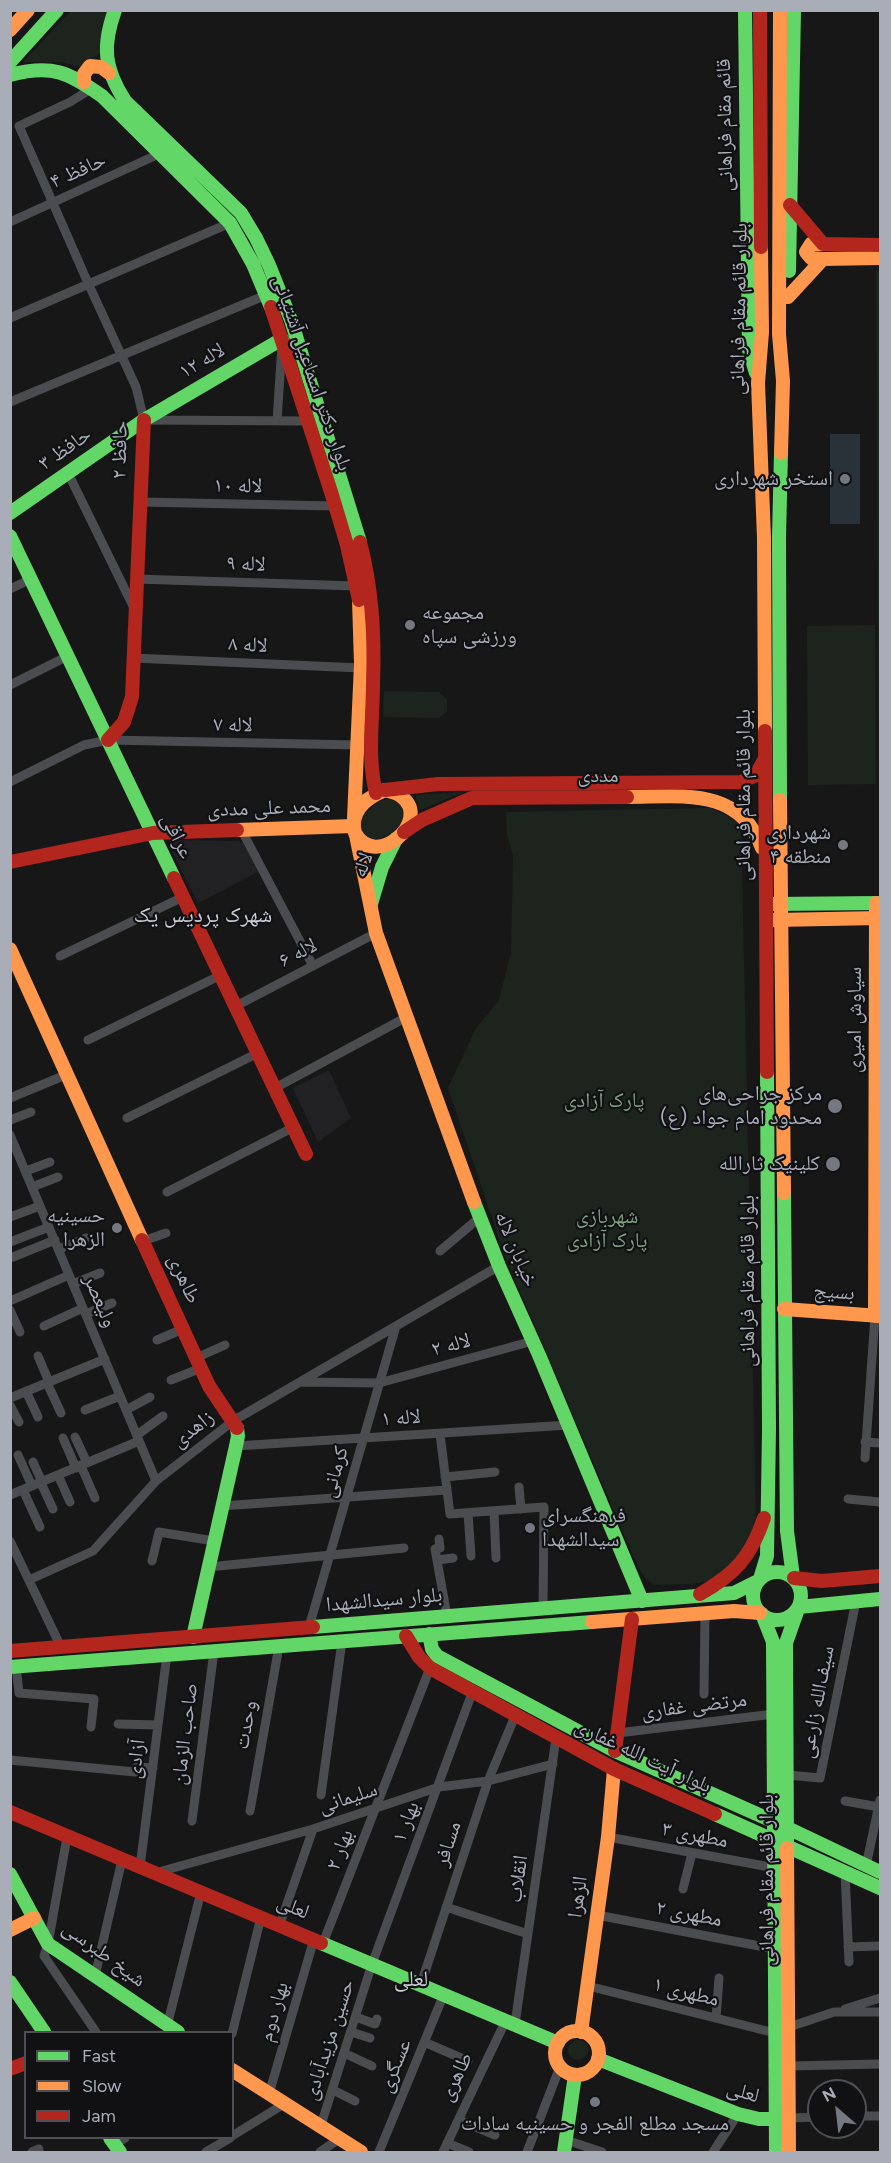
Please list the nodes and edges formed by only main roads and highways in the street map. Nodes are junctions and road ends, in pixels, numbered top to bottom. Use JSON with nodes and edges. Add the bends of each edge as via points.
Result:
{"nodes":[{"id":1,"x":28,"y":10,"type":"edge"},
{"id":2,"x":57,"y":10,"type":"edge"},
{"id":3,"x":115,"y":10,"type":"edge"},
{"id":4,"x":745,"y":10,"type":"edge"},
{"id":5,"x":760,"y":10,"type":"edge"},
{"id":6,"x":780,"y":10,"type":"edge"},
{"id":7,"x":794,"y":10,"type":"edge"},
{"id":8,"x":10,"y":30,"type":"edge"},
{"id":9,"x":10,"y":62,"type":"edge"},
{"id":10,"x":109,"y":73,"type":"junction"},
{"id":11,"x":10,"y":75,"type":"edge"},
{"id":12,"x":88,"y":85,"type":"junction"},
{"id":13,"x":790,"y":205,"type":"junction"},
{"id":14,"x":880,"y":245,"type":"edge"},
{"id":15,"x":823,"y":251,"type":"junction"},
{"id":16,"x":880,"y":258,"type":"edge"},
{"id":17,"x":788,"y":297,"type":"junction"},
{"id":18,"x":282,"y":339,"type":"junction"},
{"id":19,"x":783,"y":381,"type":"junction"},
{"id":20,"x":758,"y":383,"type":"junction"},
{"id":21,"x":144,"y":420,"type":"junction"},
{"id":22,"x":10,"y":513,"type":"edge"},
{"id":23,"x":10,"y":536,"type":"edge"},
{"id":24,"x":108,"y":740,"type":"junction"},
{"id":25,"x":765,"y":756,"type":"junction"},
{"id":26,"x":717,"y":782,"type":"junction"},
{"id":27,"x":380,"y":792,"type":"junction"},
{"id":28,"x":723,"y":802,"type":"junction"},
{"id":29,"x":354,"y":827,"type":"junction"},
{"id":30,"x":153,"y":833,"type":"junction"},
{"id":31,"x":400,"y":835,"type":"junction"},
{"id":32,"x":10,"y":862,"type":"edge"},
{"id":33,"x":766,"y":862,"type":"junction"},
{"id":34,"x":878,"y":903,"type":"edge"},
{"id":35,"x":773,"y":904,"type":"junction"},
{"id":36,"x":371,"y":906,"type":"junction"},
{"id":37,"x":878,"y":918,"type":"edge"},
{"id":38,"x":766,"y":920,"type":"junction"},
{"id":39,"x":781,"y":920,"type":"junction"},
{"id":40,"x":878,"y":942,"type":"edge"},
{"id":41,"x":10,"y":949,"type":"edge"},
{"id":42,"x":306,"y":1154,"type":"dead end"},
{"id":43,"x":784,"y":1309,"type":"junction"},
{"id":44,"x":878,"y":1316,"type":"edge"},
{"id":45,"x":769,"y":1502,"type":"junction"},
{"id":46,"x":880,"y":1576,"type":"edge"},
{"id":47,"x":793,"y":1578,"type":"junction"},
{"id":48,"x":759,"y":1580,"type":"junction"},
{"id":49,"x":822,"y":1581,"type":"junction"},
{"id":50,"x":734,"y":1593,"type":"junction"},
{"id":51,"x":694,"y":1596,"type":"junction"},
{"id":52,"x":880,"y":1599,"type":"edge"},
{"id":53,"x":642,"y":1601,"type":"junction"},
{"id":54,"x":825,"y":1603,"type":"junction"},
{"id":55,"x":798,"y":1608,"type":"junction"},
{"id":56,"x":734,"y":1611,"type":"junction"},
{"id":57,"x":761,"y":1614,"type":"junction"},
{"id":58,"x":632,"y":1619,"type":"junction"},
{"id":59,"x":344,"y":1624,"type":"junction"},
{"id":60,"x":429,"y":1634,"type":"junction"},
{"id":61,"x":406,"y":1636,"type":"junction"},
{"id":62,"x":192,"y":1637,"type":"junction"},
{"id":63,"x":342,"y":1641,"type":"junction"},
{"id":64,"x":10,"y":1651,"type":"edge"},
{"id":65,"x":13,"y":1666,"type":"edge"},
{"id":66,"x":479,"y":1680,"type":"junction"},
{"id":67,"x":472,"y":1693,"type":"junction"},
{"id":68,"x":615,"y":1751,"type":"junction"},
{"id":69,"x":614,"y":1768,"type":"junction"},
{"id":70,"x":10,"y":1812,"type":"edge"},
{"id":71,"x":775,"y":1822,"type":"junction"},
{"id":72,"x":789,"y":1829,"type":"junction"},
{"id":73,"x":775,"y":1840,"type":"junction"},
{"id":74,"x":789,"y":1846,"type":"junction"},
{"id":75,"x":880,"y":1872,"type":"edge"},
{"id":76,"x":10,"y":1874,"type":"edge"},
{"id":77,"x":880,"y":1888,"type":"edge"},
{"id":78,"x":34,"y":1918,"type":"junction"},
{"id":79,"x":10,"y":1930,"type":"edge"},
{"id":80,"x":10,"y":1982,"type":"edge"},
{"id":81,"x":172,"y":2029,"type":"edge"},
{"id":82,"x":43,"y":2031,"type":"edge"},
{"id":83,"x":581,"y":2032,"type":"junction"},
{"id":84,"x":558,"y":2043,"type":"junction"},
{"id":85,"x":598,"y":2059,"type":"junction"},
{"id":86,"x":234,"y":2071,"type":"edge"},
{"id":87,"x":575,"y":2075,"type":"junction"},
{"id":88,"x":782,"y":2119,"type":"junction"},
{"id":89,"x":565,"y":2146,"type":"edge"},
{"id":90,"x":361,"y":2152,"type":"edge"},
{"id":91,"x":776,"y":2152,"type":"edge"},
{"id":92,"x":789,"y":2152,"type":"edge"}],
"edges":[{"from":1,"to":8,"type":"main road"},
{"from":2,"to":9,"type":"main road"},
{"from":3,"to":10,"type":"main road","name":"بلوار دکتر اسماعیل آشتیانی","via":[[105,44]]},
{"from":4,"to":20,"type":"main road","name":"قائم مقام فراهانی","via":[[749,350]]},
{"from":5,"to":20,"type":"main road","name":"بلوار قائم مقام فراهانی","via":[[762,332]]},
{"from":6,"to":19,"type":"main road","name":"بلوار قائم مقام فراهانی","via":[[779,334]]},
{"from":7,"to":13,"type":"main road"},
{"from":10,"to":12,"type":"main road","via":[[90,66],[84,74]]},
{"from":10,"to":27,"type":"main road","name":"بلوار دکتر اسماعیل آشتیانی","via":[[125,101],[241,213],[255,234],[293,329],[357,533],[370,590],[375,642],[371,773]]},
{"from":11,"to":12,"type":"main road","name":"بلوار دکتر اسماعیل آشتیانی","via":[[51,69]]},
{"from":12,"to":18,"type":"main road","name":"بلوار دکتر اسماعیل آشتیانی","via":[[230,223],[243,243]]},
{"from":13,"to":15,"type":"main road"},
{"from":13,"to":17,"type":"main road"},
{"from":14,"to":15,"type":"main road"},
{"from":15,"to":16,"type":"main road"},
{"from":15,"to":17,"type":"main road"},
{"from":17,"to":19,"type":"main road","via":[[789,350]]},
{"from":18,"to":21,"type":"main road","name":"لاله ۱۲"},
{"from":18,"to":29,"type":"main road","name":"بلوار دکتر اسماعیل آشتیانی","via":[[346,541],[356,586],[362,641]]},
{"from":19,"to":35,"type":"main road","name":"بلوار قائم مقام فراهانی"},
{"from":20,"to":25,"type":"main road","name":"بلوار قائم مقام فراهانی","via":[[764,538]]},
{"from":21,"to":22,"type":"main road","name":"حافظ ۳"},
{"from":21,"to":24,"type":"main road","name":"حافظ ۲","via":[[132,698],[124,722]]},
{"from":23,"to":24,"type":"main road","name":"عراقی"},
{"from":24,"to":30,"type":"main road","name":"عراقی"},
{"from":25,"to":26,"type":"main road","name":"مددی","via":[[760,772],[753,778]]},
{"from":25,"to":33,"type":"main road","name":"بلوار قائم مقام فراهانی"},
{"from":26,"to":27,"type":"main road","name":"مددی","via":[[438,783]]},
{"from":26,"to":28,"type":"main road","via":[[726,795]]},
{"from":27,"to":29,"type":"main road","via":[[362,803]]},
{"from":27,"to":31,"type":"main road","via":[[398,792],[410,805],[411,815]]},
{"from":28,"to":31,"type":"main road","name":"مددی","via":[[701,797],[472,798],[422,820]]},
{"from":28,"to":33,"type":"main road","name":"مددی","via":[[744,816],[757,832]]},
{"from":29,"to":30,"type":"main road","name":"محمد علی مددی"},
{"from":29,"to":31,"type":"main road","via":[[366,845],[374,847],[388,844]]},
{"from":29,"to":36,"type":"main road","name":"لاله"},
{"from":30,"to":32,"type":"main road","name":"محمد علی مددی"},
{"from":30,"to":42,"type":"main road","name":"عراقی"},
{"from":31,"to":36,"type":"main road","name":"لاله","via":[[382,867]]},
{"from":33,"to":35,"type":"main road","name":"بلوار قائم مقام فراهانی"},
{"from":34,"to":35,"type":"main road"},
{"from":34,"to":37,"type":"main road","name":"سیاوش امیری"},
{"from":35,"to":38,"type":"main road","name":"بلوار قائم مقام فراهانی"},
{"from":35,"to":39,"type":"main road","name":"بلوار قائم مقام فراهانی"},
{"from":36,"to":53,"type":"main road","name":"خیابان لاله","via":[[376,933],[405,1017],[479,1218]]},
{"from":37,"to":39,"type":"main road"},
{"from":37,"to":40,"type":"main road","name":"سیاوش امیری"},
{"from":38,"to":39,"type":"main road"},
{"from":38,"to":45,"type":"main road","name":"بلوار قائم مقام فراهانی"},
{"from":39,"to":43,"type":"main road","name":"بلوار قائم مقام فراهانی"},
{"from":40,"to":44,"type":"main road","name":"سیاوش امیری"},
{"from":41,"to":62,"type":"main road","name":"طاهری","via":[[214,1396],[237,1430]]},
{"from":43,"to":44,"type":"main road","name":"بسیج"},
{"from":43,"to":47,"type":"main road","name":"بلوار قائم مقام فراهانی","via":[[787,1531]]},
{"from":45,"to":48,"type":"main road","name":"بلوار قائم مقام فراهانی","via":[[767,1556]]},
{"from":45,"to":51,"type":"main road","via":[[752,1552],[741,1566],[724,1581]]},
{"from":46,"to":49,"type":"main road"},
{"from":47,"to":48,"type":"main road","via":[[776,1572]]},
{"from":47,"to":49,"type":"main road"},
{"from":47,"to":55,"type":"main road","via":[[800,1589]]},
{"from":48,"to":50,"type":"main road","name":"بلوار سیدالشهدا"},
{"from":48,"to":57,"type":"main road","via":[[753,1594]]},
{"from":49,"to":54,"type":"main road"},
{"from":50,"to":51,"type":"main road","name":"بلوار سیدالشهدا"},
{"from":50,"to":56,"type":"main road"},
{"from":51,"to":53,"type":"main road","name":"بلوار سیدالشهدا"},
{"from":52,"to":54,"type":"main road"},
{"from":53,"to":59,"type":"main road","name":"بلوار سیدالشهدا"},
{"from":54,"to":55,"type":"main road"},
{"from":55,"to":57,"type":"main road","via":[[781,1620]]},
{"from":55,"to":72,"type":"main road","name":"بلوار قائم مقام فراهانی","via":[[786,1643]]},
{"from":56,"to":57,"type":"main road","name":"بلوار سیدالشهدا"},
{"from":56,"to":58,"type":"main road","name":"بلوار سیدالشهدا"},
{"from":57,"to":71,"type":"main road","name":"بلوار قائم مقام فراهانی","via":[[773,1642]]},
{"from":58,"to":60,"type":"main road","name":"بلوار سیدالشهدا"},
{"from":58,"to":68,"type":"main road"},
{"from":59,"to":62,"type":"main road","name":"بلوار سیدالشهدا"},
{"from":59,"to":63,"type":"main road"},
{"from":60,"to":61,"type":"main road","name":"بلوار سیدالشهدا"},
{"from":60,"to":66,"type":"main road","name":"بلوار آیت الله غفاری","via":[[436,1656]]},
{"from":61,"to":63,"type":"main road","name":"بلوار سیدالشهدا"},
{"from":61,"to":67,"type":"main road","name":"بلوار آیت الله غفاری","via":[[430,1668]]},
{"from":62,"to":64,"type":"main road","name":"بلوار سیدالشهدا"},
{"from":63,"to":65,"type":"main road","name":"بلوار سیدالشهدا"},
{"from":66,"to":67,"type":"main road"},
{"from":66,"to":68,"type":"main road","name":"بلوار آیت الله غفاری"},
{"from":67,"to":69,"type":"main road","name":"بلوار آیت الله غفاری"},
{"from":68,"to":71,"type":"main road","name":"بلوار آیت الله غفاری"},
{"from":69,"to":73,"type":"main road","name":"بلوار آیت الله غفاری"},
{"from":69,"to":83,"type":"main road","name":"الزهرا"},
{"from":70,"to":84,"type":"main road","name":"لعلی"},
{"from":71,"to":72,"type":"main road","name":"بلوار آیت الله غفاری"},
{"from":71,"to":73,"type":"main road","name":"بلوار قائم مقام فراهانی"},
{"from":72,"to":74,"type":"main road","name":"بلوار قائم مقام فراهانی"},
{"from":72,"to":75,"type":"main road","name":"بلوار آیت الله غفاری"},
{"from":73,"to":74,"type":"main road","name":"بلوار آیت الله غفاری"},
{"from":73,"to":88,"type":"main road","name":"بلوار قائم مقام فراهانی","via":[[775,2033]]},
{"from":74,"to":77,"type":"main road","name":"بلوار آیت الله غفاری"},
{"from":74,"to":88,"type":"main road","name":"بلوار قائم مقام فراهانی","via":[[789,2066]]},
{"from":76,"to":78,"type":"main road"},
{"from":78,"to":79,"type":"main road","name":"شیخ طبرسی"},
{"from":78,"to":81,"type":"main road","name":"شیخ طبرسی","via":[[48,1944]]},
{"from":80,"to":82,"type":"main road"},
{"from":83,"to":84,"type":"main road","via":[[570,2032]]},
{"from":83,"to":85,"type":"main road","via":[[596,2042]]},
{"from":84,"to":87,"type":"main road","via":[[555,2055],[560,2067]]},
{"from":85,"to":87,"type":"main road","via":[[591,2070]]},
{"from":85,"to":88,"type":"main road","name":"لعلی","via":[[738,2114],[759,2120]]},
{"from":86,"to":90,"type":"main road"},
{"from":87,"to":89,"type":"main road"},
{"from":88,"to":91,"type":"main road","name":"بلوار قائم مقام فراهانی"},
{"from":88,"to":92,"type":"main road","name":"بلوار قائم مقام فراهانی"}]}
